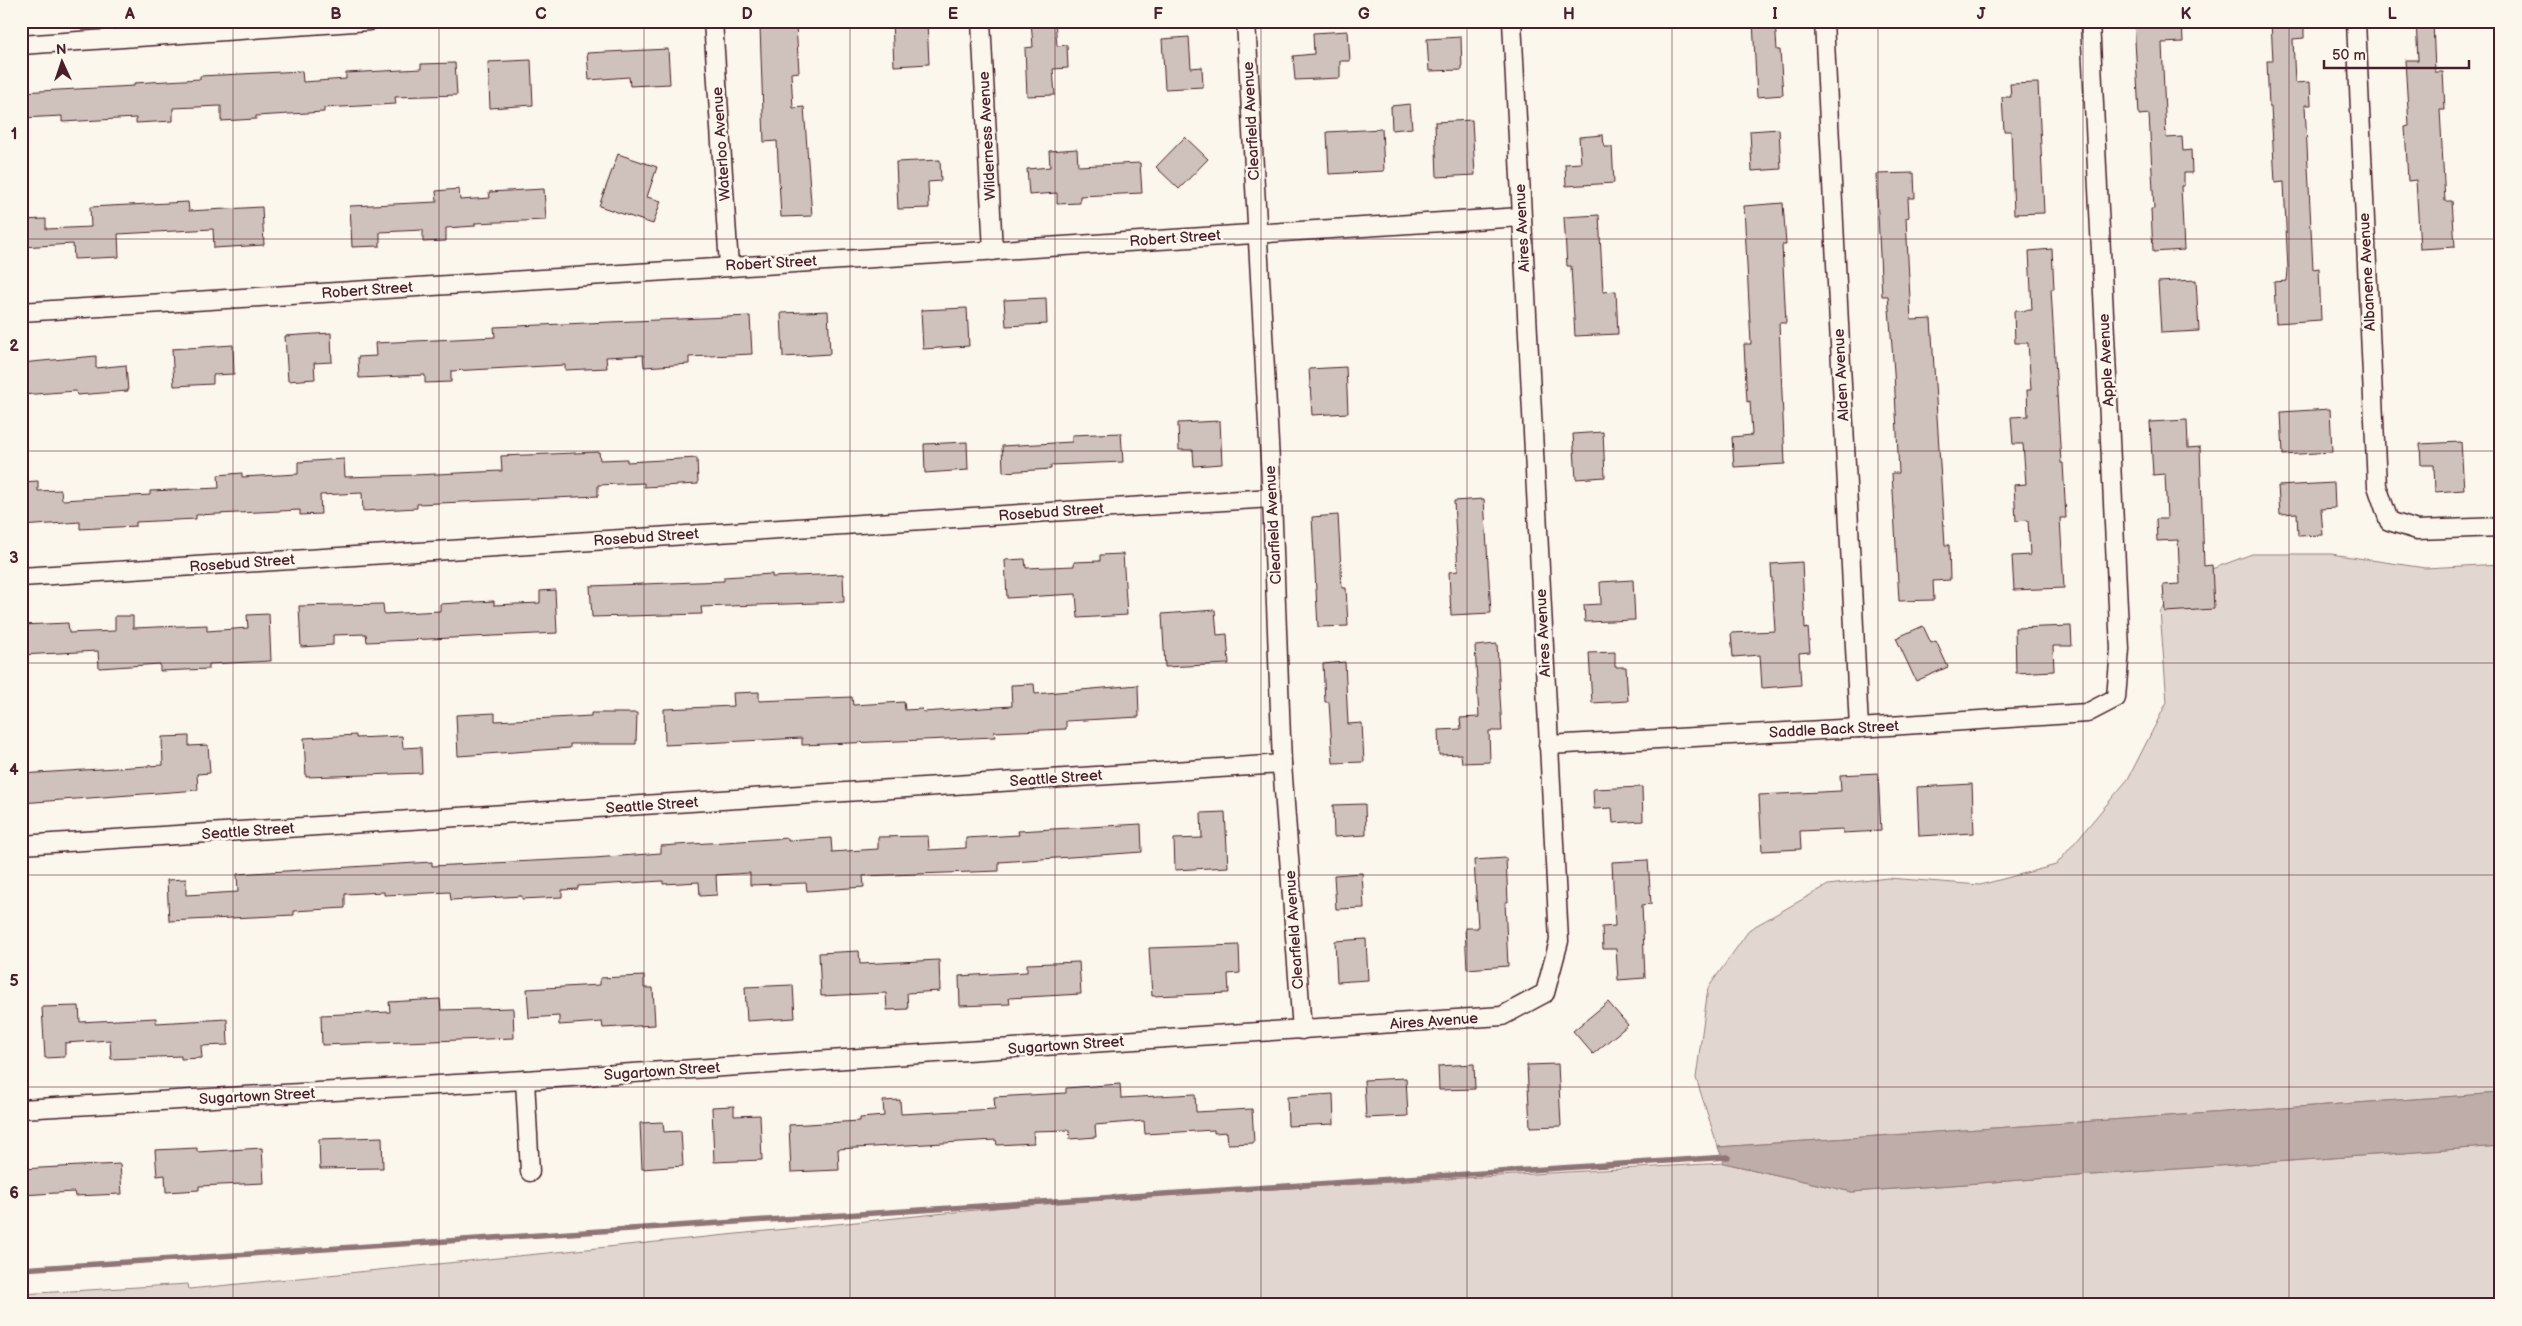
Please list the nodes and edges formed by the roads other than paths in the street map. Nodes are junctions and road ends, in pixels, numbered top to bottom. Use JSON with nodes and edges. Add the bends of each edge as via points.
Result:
{"nodes":[{"id":1,"x":369,"y":21,"type":"edge"},
{"id":2,"x":713,"y":21,"type":"edge"},
{"id":3,"x":981,"y":21,"type":"edge"},
{"id":4,"x":1246,"y":21,"type":"edge"},
{"id":5,"x":1512,"y":21,"type":"edge"},
{"id":6,"x":1824,"y":21,"type":"edge"},
{"id":7,"x":2090,"y":21,"type":"edge"},
{"id":8,"x":2356,"y":21,"type":"edge"},
{"id":9,"x":21,"y":45,"type":"edge"},
{"id":10,"x":1521,"y":216,"type":"junction"},
{"id":11,"x":1257,"y":232,"type":"junction"},
{"id":12,"x":993,"y":251,"type":"junction"},
{"id":13,"x":729,"y":266,"type":"junction"},
{"id":14,"x":21,"y":312,"type":"edge"},
{"id":15,"x":1272,"y":498,"type":"junction"},
{"id":16,"x":2501,"y":527,"type":"edge"},
{"id":17,"x":21,"y":577,"type":"edge"},
{"id":18,"x":2116,"y":698,"type":"joint"},
{"id":19,"x":1859,"y":728,"type":"junction"},
{"id":20,"x":1548,"y":745,"type":"junction"},
{"id":21,"x":1282,"y":764,"type":"junction"},
{"id":22,"x":21,"y":845,"type":"edge"},
{"id":23,"x":1302,"y":1030,"type":"junction"},
{"id":24,"x":525,"y":1080,"type":"junction"},
{"id":25,"x":21,"y":1109,"type":"edge"},
{"id":26,"x":530,"y":1172,"type":"dead end"}],
"edges":[{"from":1,"to":9,"type":"street"},
{"from":2,"to":13,"type":"street","name":"Waterloo Avenue"},
{"from":3,"to":12,"type":"street","name":"Wilderness Avenue"},
{"from":4,"to":11,"type":"street","name":"Clearfield Avenue"},
{"from":5,"to":10,"type":"street","name":"Aires Avenue"},
{"from":6,"to":19,"type":"street","name":"Alden Avenue"},
{"from":7,"to":18,"type":"street","name":"Apple Avenue","via":[[2120,649]]},
{"from":8,"to":16,"type":"street","name":"Albanene Avenue","via":[[2377,486],[2389,520],[2417,530]]},
{"from":10,"to":11,"type":"street","name":"Robert Street"},
{"from":10,"to":20,"type":"street","name":"Aires Avenue"},
{"from":11,"to":12,"type":"street","name":"Robert Street"},
{"from":11,"to":15,"type":"street","name":"Clearfield Avenue"},
{"from":12,"to":13,"type":"street","name":"Robert Street"},
{"from":13,"to":14,"type":"street","name":"Robert Street"},
{"from":15,"to":17,"type":"street","name":"Rosebud Street"},
{"from":15,"to":21,"type":"street","name":"Clearfield Avenue"},
{"from":18,"to":19,"type":"street","name":"Saddle Back Street","via":[[2087,713]]},
{"from":19,"to":20,"type":"street","name":"Saddle Back Street"},
{"from":20,"to":23,"type":"street","name":"Aires Avenue","via":[[1559,941],[1546,993],[1502,1016]]},
{"from":21,"to":22,"type":"street","name":"Seattle Street"},
{"from":21,"to":23,"type":"street","name":"Clearfield Avenue"},
{"from":23,"to":24,"type":"street","name":"Sugartown Street"},
{"from":24,"to":25,"type":"street","name":"Sugartown Street"},
{"from":24,"to":26,"type":"street"}]}
